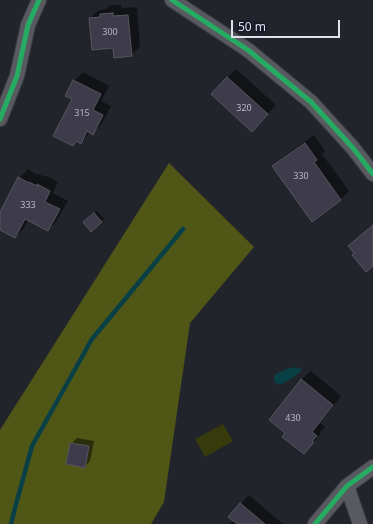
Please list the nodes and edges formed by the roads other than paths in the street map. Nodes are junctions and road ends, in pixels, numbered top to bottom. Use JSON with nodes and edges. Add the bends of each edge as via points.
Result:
{"nodes":[{"id":1,"x":39,"y":0,"type":"edge"},
{"id":2,"x":172,"y":0,"type":"edge"},
{"id":3,"x":0,"y":119,"type":"edge"},
{"id":4,"x":373,"y":174,"type":"edge"},
{"id":5,"x":373,"y":467,"type":"edge"},
{"id":6,"x":347,"y":486,"type":"junction"},
{"id":7,"x":315,"y":524,"type":"edge"},
{"id":8,"x":360,"y":524,"type":"edge"}],
"edges":[{"from":1,"to":3,"type":"street","via":[[28,25],[17,76]]},
{"from":2,"to":4,"type":"street","via":[[248,50],[311,102]]},
{"from":5,"to":6,"type":"street"},
{"from":6,"to":7,"type":"street"},
{"from":6,"to":8,"type":"street"}]}
